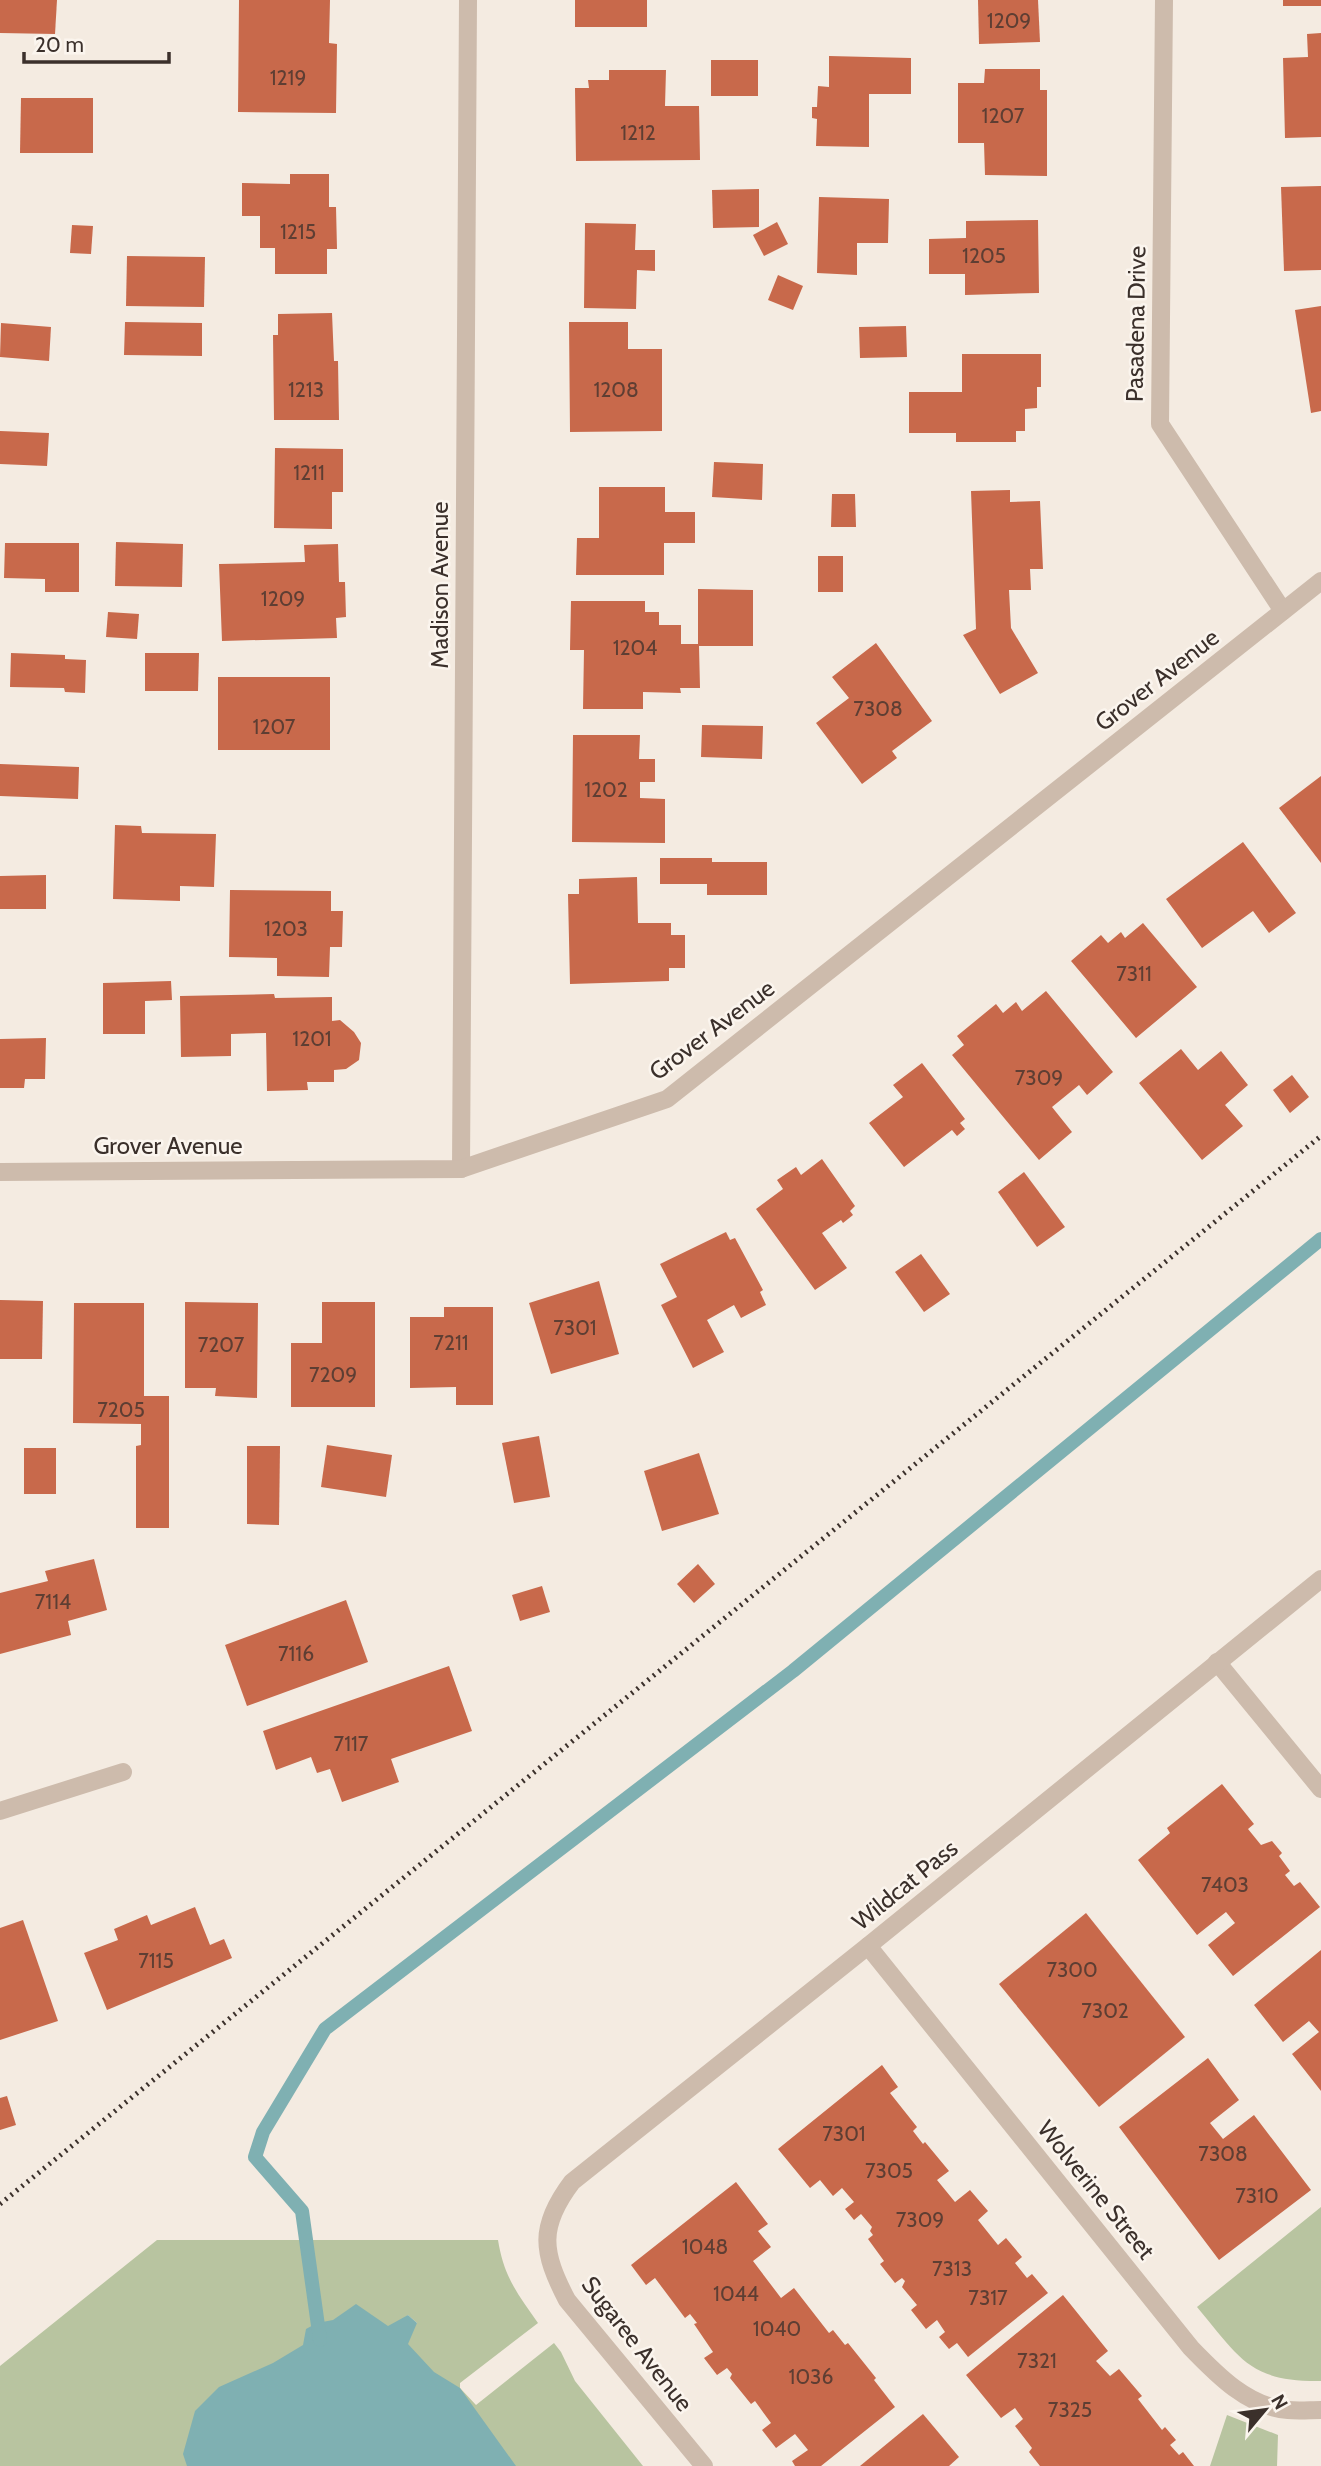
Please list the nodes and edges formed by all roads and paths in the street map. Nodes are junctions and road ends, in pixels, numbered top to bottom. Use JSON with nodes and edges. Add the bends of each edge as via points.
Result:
{"nodes":[{"id":1,"x":468,"y":0,"type":"edge"},
{"id":2,"x":1164,"y":0,"type":"edge"},
{"id":3,"x":1321,"y":581,"type":"edge"},
{"id":4,"x":1283,"y":611,"type":"junction"},
{"id":5,"x":461,"y":1169,"type":"junction"},
{"id":6,"x":0,"y":1172,"type":"edge"},
{"id":7,"x":1321,"y":1579,"type":"edge"},
{"id":8,"x":1217,"y":1662,"type":"junction"},
{"id":9,"x":122,"y":1772,"type":"dead end"},
{"id":10,"x":1321,"y":1789,"type":"edge"},
{"id":11,"x":0,"y":1811,"type":"edge"},
{"id":12,"x":868,"y":1946,"type":"junction"},
{"id":13,"x":547,"y":2246,"type":"joint"},
{"id":14,"x":1321,"y":2410,"type":"edge"},
{"id":15,"x":704,"y":2466,"type":"edge"}],
"edges":[{"from":1,"to":5,"type":"street","name":"Madison Avenue"},
{"from":2,"to":4,"type":"street","name":"Pasadena Drive","via":[[1160,424]]},
{"from":3,"to":4,"type":"street","name":"Grover Avenue"},
{"from":4,"to":5,"type":"street","name":"Grover Avenue","via":[[667,1099]]},
{"from":5,"to":6,"type":"street","name":"Grover Avenue"},
{"from":7,"to":8,"type":"street","name":"Wildcat Pass"},
{"from":8,"to":10,"type":"street"},
{"from":8,"to":12,"type":"street","name":"Wildcat Pass"},
{"from":9,"to":11,"type":"street"},
{"from":12,"to":13,"type":"street","name":"Wildcat Pass","via":[[572,2182],[556,2203],[548,2224]]},
{"from":12,"to":14,"type":"street","name":"Wolverine Street","via":[[1216,2374],[1257,2401],[1286,2410]]},
{"from":13,"to":15,"type":"street","name":"Sugaree Avenue","via":[[554,2275],[567,2300]]}]}
